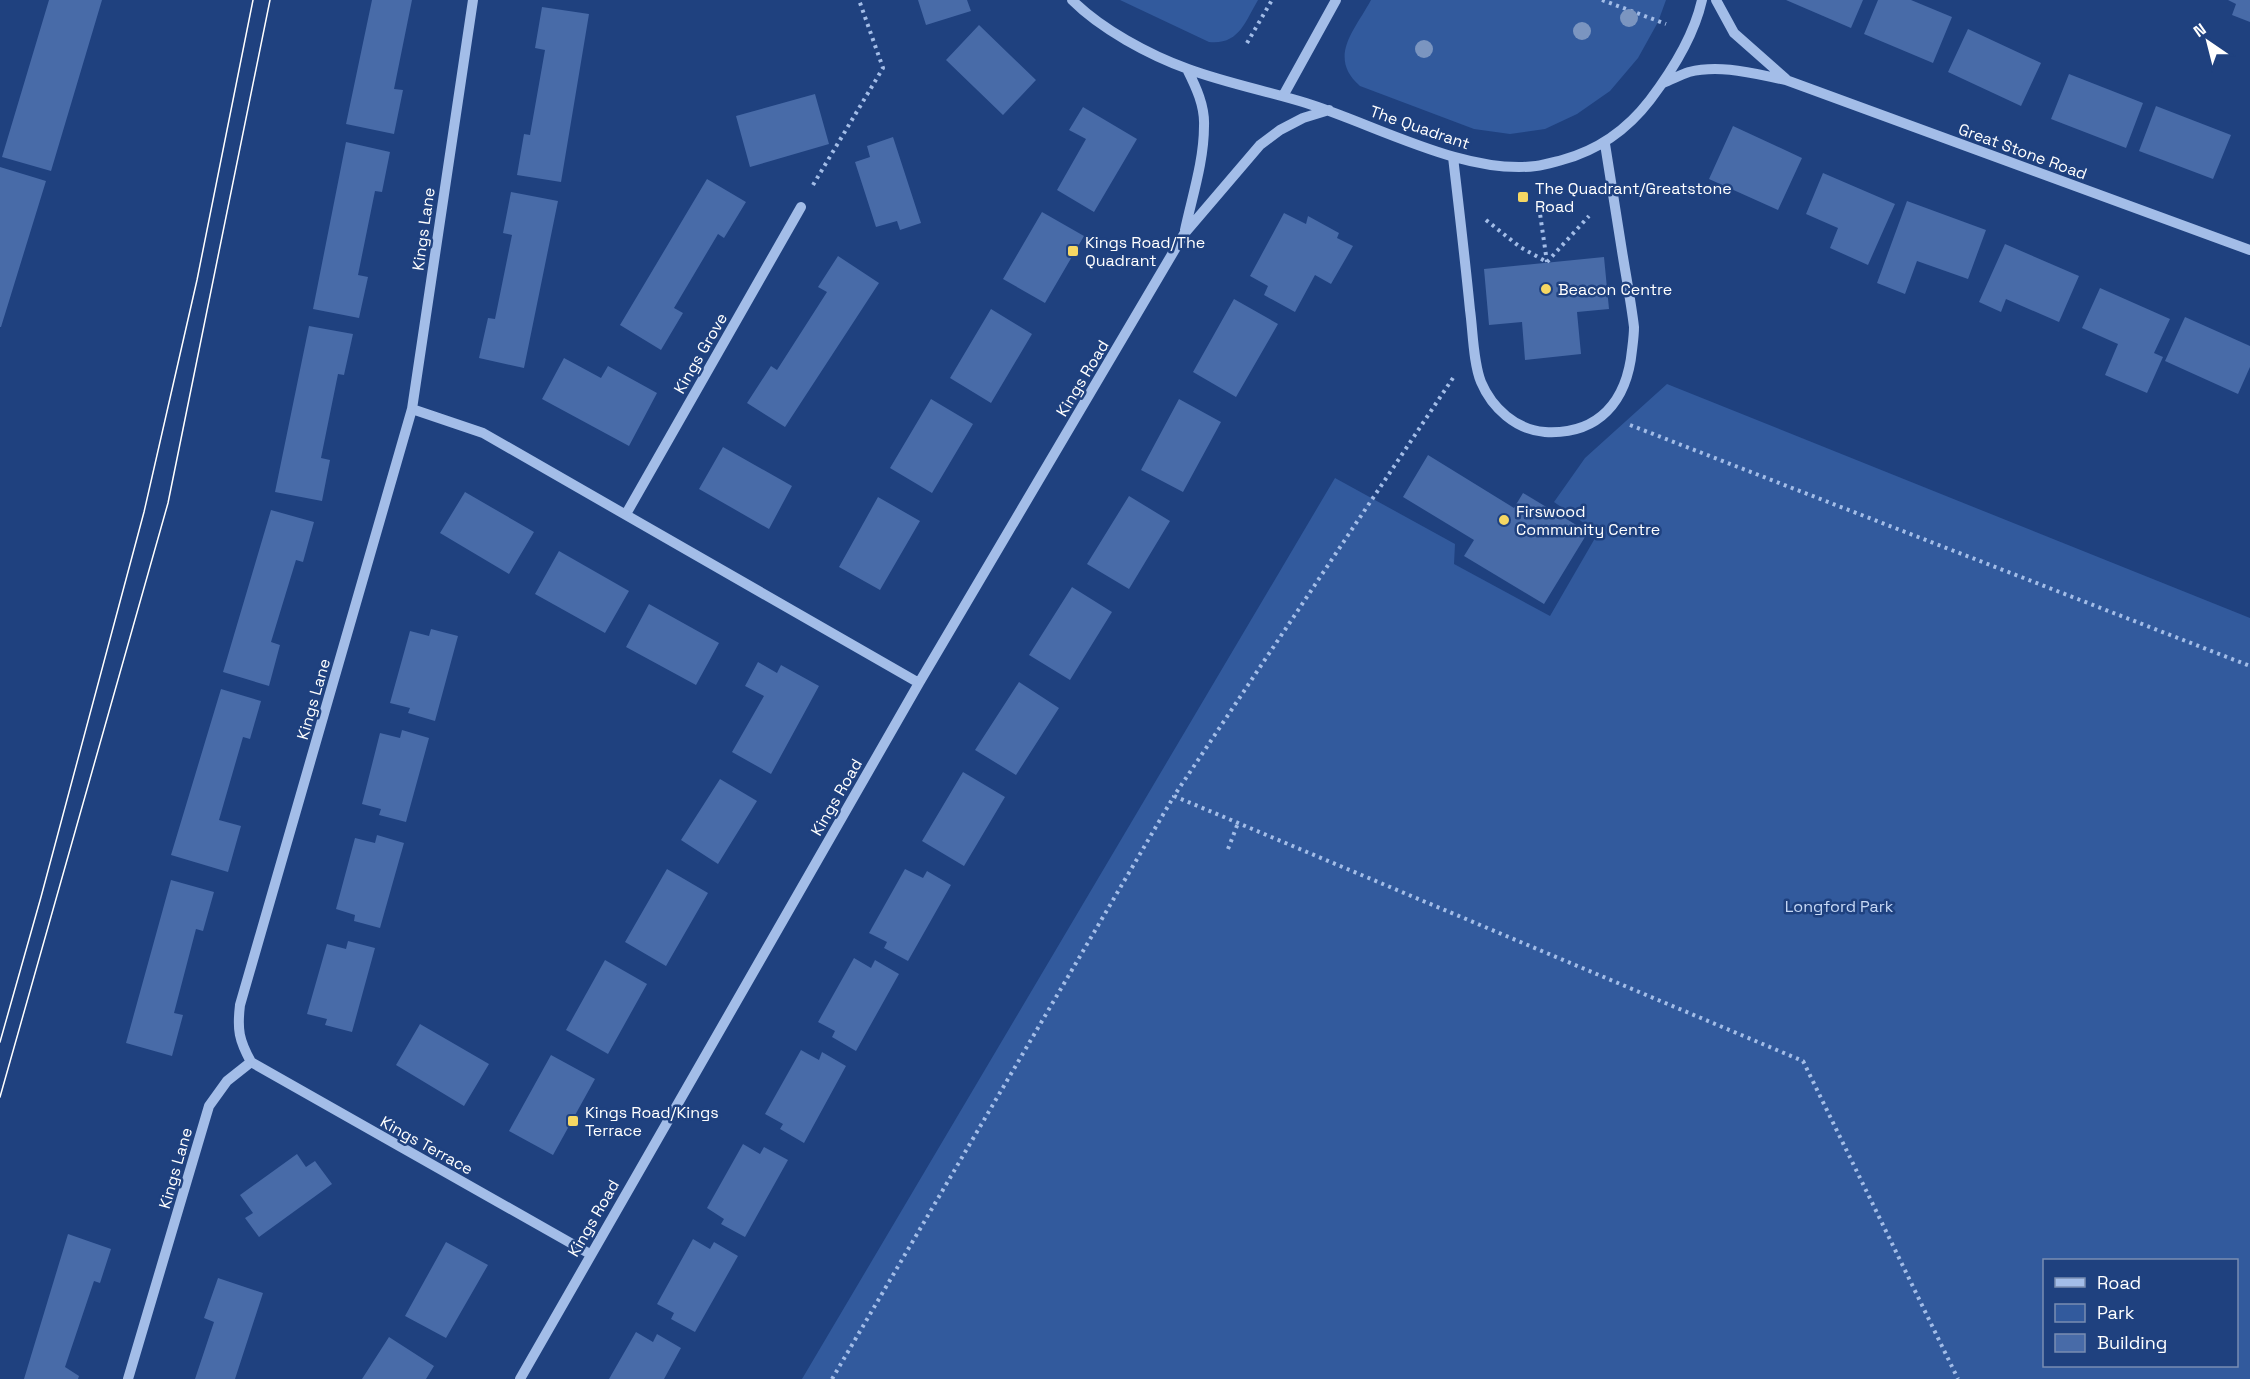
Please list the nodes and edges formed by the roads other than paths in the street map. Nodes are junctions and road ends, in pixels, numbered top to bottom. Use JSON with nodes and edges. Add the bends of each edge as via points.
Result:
{"nodes":[{"id":1,"x":472,"y":0,"type":"edge"},
{"id":2,"x":1072,"y":0,"type":"edge"},
{"id":3,"x":1336,"y":0,"type":"edge"},
{"id":4,"x":1702,"y":0,"type":"edge"},
{"id":5,"x":1716,"y":0,"type":"edge"},
{"id":6,"x":1187,"y":69,"type":"junction"},
{"id":7,"x":1786,"y":80,"type":"junction"},
{"id":8,"x":1662,"y":83,"type":"junction"},
{"id":9,"x":1283,"y":96,"type":"junction"},
{"id":10,"x":1329,"y":110,"type":"junction"},
{"id":11,"x":1605,"y":144,"type":"junction"},
{"id":12,"x":1453,"y":157,"type":"junction"},
{"id":13,"x":801,"y":207,"type":"road end"},
{"id":14,"x":1184,"y":234,"type":"junction"},
{"id":15,"x":2250,"y":248,"type":"edge"},
{"id":16,"x":412,"y":409,"type":"junction"},
{"id":17,"x":626,"y":514,"type":"junction"},
{"id":18,"x":919,"y":683,"type":"junction"},
{"id":19,"x":251,"y":1062,"type":"junction"},
{"id":20,"x":590,"y":1254,"type":"junction"},
{"id":21,"x":128,"y":1379,"type":"edge"},
{"id":22,"x":520,"y":1379,"type":"edge"}],
"edges":[{"from":1,"to":16,"type":"street","name":"Kings Lane"},
{"from":2,"to":6,"type":"street","name":"The Quadrant","via":[[1103,26]]},
{"from":3,"to":9,"type":"street"},
{"from":4,"to":8,"type":"street","name":"The Quadrant","via":[[1690,33]]},
{"from":5,"to":7,"type":"street","name":"Great Stone Road","via":[[1734,33]]},
{"from":6,"to":9,"type":"street","name":"The Quadrant"},
{"from":6,"to":14,"type":"street","name":"Kings Road","via":[[1197,89],[1204,124],[1202,152]]},
{"from":7,"to":8,"type":"street","name":"Great Stone Road","via":[[1711,69]]},
{"from":7,"to":15,"type":"street","name":"Great Stone Road"},
{"from":8,"to":11,"type":"street","name":"The Quadrant","via":[[1645,107]]},
{"from":9,"to":10,"type":"street","name":"The Quadrant"},
{"from":10,"to":12,"type":"street","name":"The Quadrant"},
{"from":10,"to":14,"type":"street","name":"Kings Road","via":[[1303,118],[1260,145]]},
{"from":11,"to":12,"type":"street","name":"The Quadrant","via":[[1536,166],[1492,165]]},
{"from":11,"to":12,"type":"street","via":[[1634,330],[1630,368],[1616,402],[1604,415],[1590,424],[1558,433],[1541,432],[1510,420],[1499,410],[1481,380]]},
{"from":13,"to":17,"type":"street","name":"Kings Grove"},
{"from":14,"to":18,"type":"street","name":"Kings Road"},
{"from":16,"to":17,"type":"street","via":[[483,433]]},
{"from":16,"to":19,"type":"street","name":"Kings Lane","via":[[240,1005],[237,1028]]},
{"from":17,"to":18,"type":"street"},
{"from":18,"to":20,"type":"street","name":"Kings Road"},
{"from":19,"to":20,"type":"street","name":"Kings Terrace"},
{"from":19,"to":21,"type":"street","name":"Kings Lane","via":[[227,1081],[209,1106]]},
{"from":20,"to":22,"type":"street","name":"Kings Road"}]}
